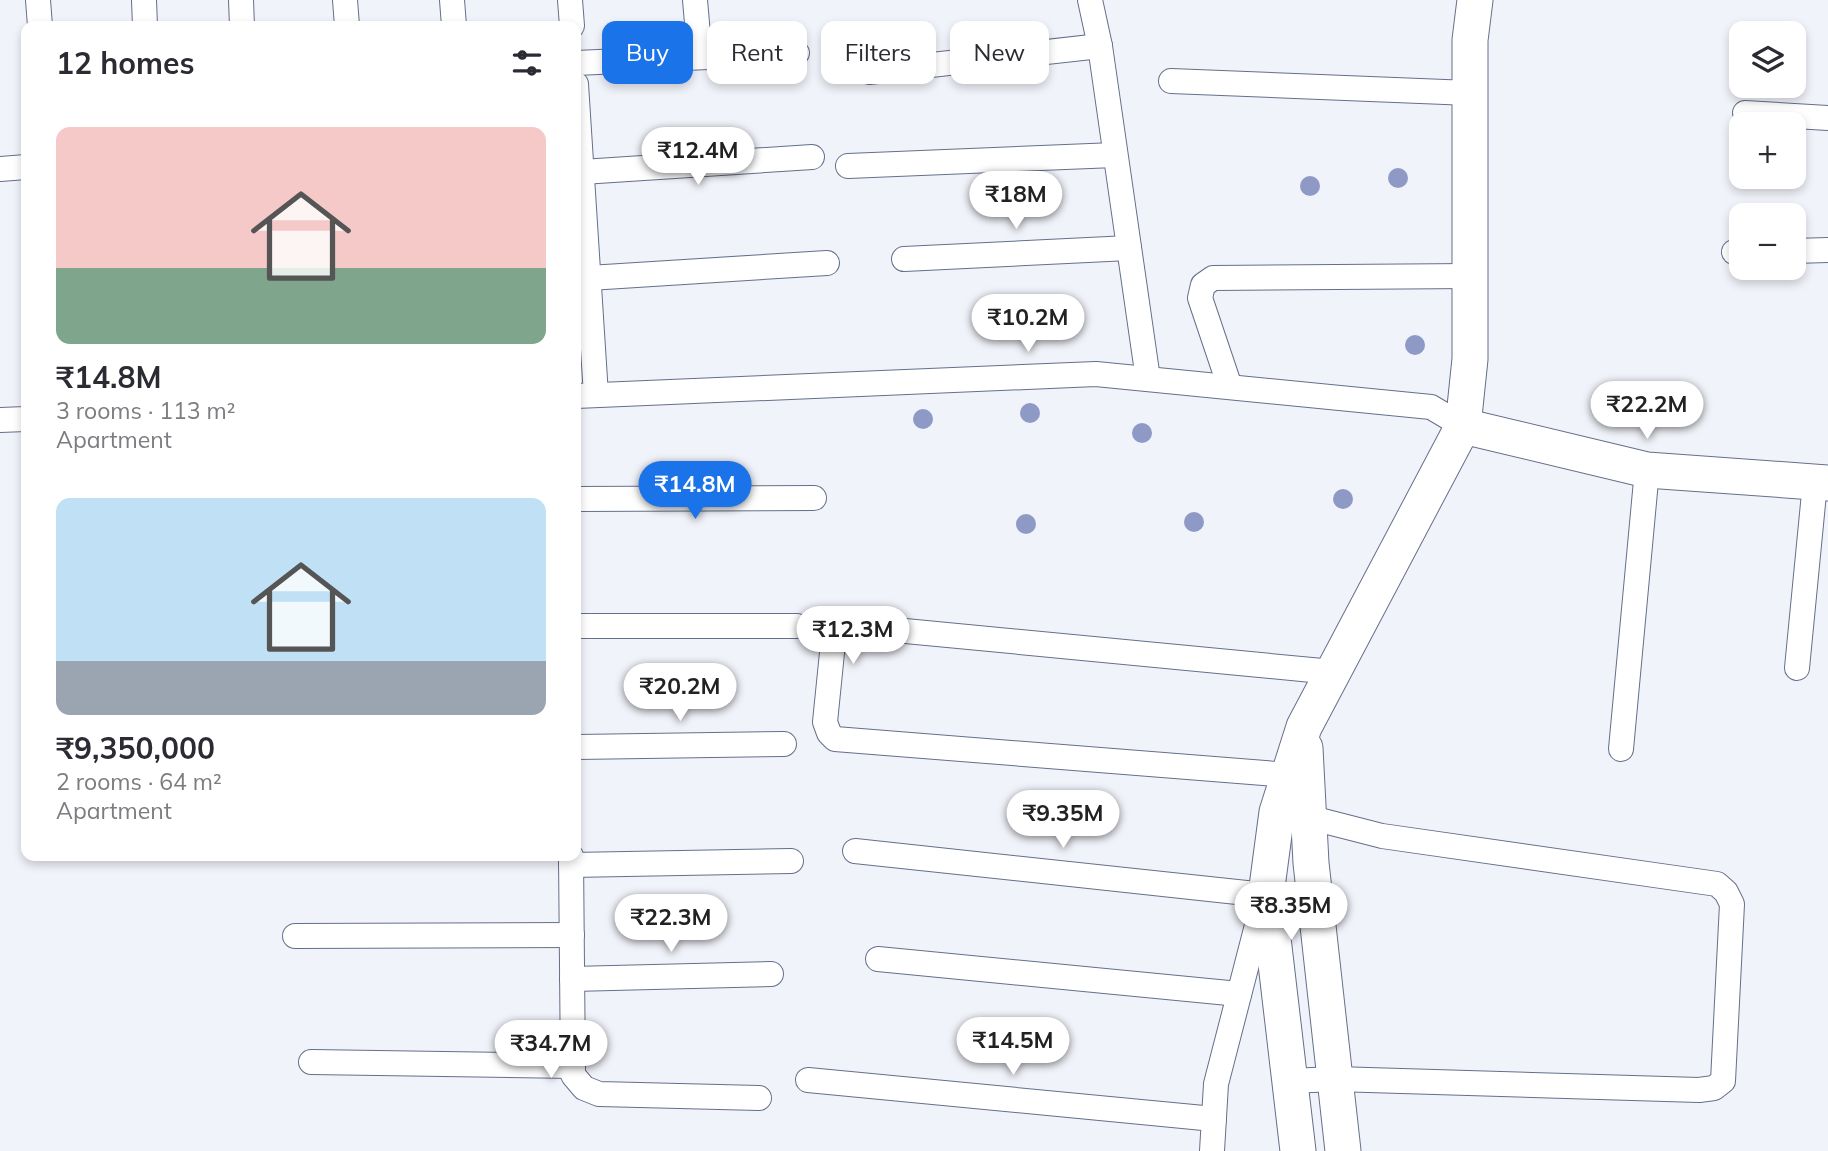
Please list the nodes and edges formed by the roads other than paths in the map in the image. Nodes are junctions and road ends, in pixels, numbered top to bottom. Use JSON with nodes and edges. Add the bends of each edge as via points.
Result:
{"nodes":[{"id":1,"x":38,"y":0,"type":"edge"},
{"id":2,"x":145,"y":0,"type":"edge"},
{"id":3,"x":240,"y":0,"type":"edge"},
{"id":4,"x":345,"y":0,"type":"edge"},
{"id":5,"x":452,"y":0,"type":"edge"},
{"id":6,"x":570,"y":0,"type":"edge"},
{"id":7,"x":695,"y":0,"type":"edge"},
{"id":8,"x":1090,"y":0,"type":"edge"},
{"id":9,"x":1475,"y":0,"type":"edge"},
{"id":10,"x":40,"y":21,"type":"edge"},
{"id":11,"x":145,"y":21,"type":"edge"},
{"id":12,"x":242,"y":21,"type":"edge"},
{"id":13,"x":347,"y":21,"type":"edge"},
{"id":14,"x":454,"y":21,"type":"edge"},
{"id":15,"x":572,"y":21,"type":"edge"},
{"id":16,"x":1100,"y":46,"type":"junction"},
{"id":17,"x":700,"y":57,"type":"junction"},
{"id":18,"x":707,"y":57,"type":"edge"},
{"id":19,"x":581,"y":63,"type":"edge"},
{"id":20,"x":936,"y":64,"type":"edge"},
{"id":21,"x":1171,"y":81,"type":"dead end"},
{"id":22,"x":1470,"y":93,"type":"junction"},
{"id":23,"x":1806,"y":117,"type":"edge"},
{"id":24,"x":1828,"y":118,"type":"edge"},
{"id":25,"x":1115,"y":155,"type":"junction"},
{"id":26,"x":581,"y":157,"type":"edge"},
{"id":27,"x":812,"y":157,"type":"dead end"},
{"id":28,"x":848,"y":166,"type":"dead end"},
{"id":29,"x":21,"y":167,"type":"edge"},
{"id":30,"x":0,"y":169,"type":"edge"},
{"id":31,"x":582,"y":172,"type":"junction"},
{"id":32,"x":1129,"y":248,"type":"junction"},
{"id":33,"x":1828,"y":250,"type":"edge"},
{"id":34,"x":1806,"y":251,"type":"edge"},
{"id":35,"x":904,"y":259,"type":"dead end"},
{"id":36,"x":827,"y":263,"type":"dead end"},
{"id":37,"x":1470,"y":276,"type":"junction"},
{"id":38,"x":589,"y":278,"type":"junction"},
{"id":39,"x":1148,"y":379,"type":"junction"},
{"id":40,"x":1230,"y":387,"type":"junction"},
{"id":41,"x":586,"y":396,"type":"edge"},
{"id":42,"x":21,"y":419,"type":"edge"},
{"id":43,"x":0,"y":420,"type":"edge"},
{"id":44,"x":1463,"y":426,"type":"junction"},
{"id":45,"x":1647,"y":470,"type":"junction"},
{"id":46,"x":1821,"y":483,"type":"edge"},
{"id":47,"x":814,"y":498,"type":"dead end"},
{"id":48,"x":581,"y":499,"type":"edge"},
{"id":49,"x":581,"y":626,"type":"edge"},
{"id":50,"x":797,"y":626,"type":"dead end"},
{"id":51,"x":1797,"y":668,"type":"dead end"},
{"id":52,"x":1333,"y":672,"type":"junction"},
{"id":53,"x":1304,"y":727,"type":"junction"},
{"id":54,"x":784,"y":744,"type":"dead end"},
{"id":55,"x":581,"y":747,"type":"edge"},
{"id":56,"x":1621,"y":749,"type":"dead end"},
{"id":57,"x":1289,"y":775,"type":"junction"},
{"id":58,"x":1308,"y":817,"type":"junction"},
{"id":59,"x":855,"y":851,"type":"dead end"},
{"id":60,"x":581,"y":860,"type":"edge"},
{"id":61,"x":571,"y":861,"type":"edge"},
{"id":62,"x":791,"y":861,"type":"dead end"},
{"id":63,"x":1266,"y":891,"type":"junction"},
{"id":64,"x":572,"y":935,"type":"junction"},
{"id":65,"x":295,"y":936,"type":"dead end"},
{"id":66,"x":878,"y":959,"type":"dead end"},
{"id":67,"x":771,"y":974,"type":"dead end"},
{"id":68,"x":572,"y":979,"type":"junction"},
{"id":69,"x":1240,"y":994,"type":"junction"},
{"id":70,"x":311,"y":1062,"type":"dead end"},
{"id":71,"x":573,"y":1066,"type":"junction"},
{"id":72,"x":1335,"y":1079,"type":"junction"},
{"id":73,"x":808,"y":1080,"type":"dead end"},
{"id":74,"x":1290,"y":1081,"type":"junction"},
{"id":75,"x":759,"y":1098,"type":"dead end"},
{"id":76,"x":1214,"y":1119,"type":"junction"},
{"id":77,"x":1212,"y":1151,"type":"edge"},
{"id":78,"x":1298,"y":1151,"type":"edge"},
{"id":79,"x":1343,"y":1151,"type":"edge"}],
"edges":[{"from":1,"to":10,"type":"street"},
{"from":2,"to":11,"type":"street"},
{"from":3,"to":12,"type":"street"},
{"from":4,"to":13,"type":"street"},
{"from":5,"to":14,"type":"street"},
{"from":6,"to":15,"type":"street"},
{"from":7,"to":17,"type":"street"},
{"from":8,"to":16,"type":"street"},
{"from":9,"to":22,"type":"street"},
{"from":16,"to":20,"type":"street"},
{"from":16,"to":25,"type":"street"},
{"from":17,"to":18,"type":"street"},
{"from":17,"to":19,"type":"street"},
{"from":21,"to":22,"type":"street"},
{"from":22,"to":37,"type":"street"},
{"from":23,"to":24,"type":"street"},
{"from":25,"to":28,"type":"street"},
{"from":25,"to":32,"type":"street"},
{"from":26,"to":31,"type":"street"},
{"from":27,"to":31,"type":"street"},
{"from":29,"to":30,"type":"street"},
{"from":31,"to":38,"type":"street"},
{"from":32,"to":35,"type":"street"},
{"from":32,"to":39,"type":"street"},
{"from":33,"to":34,"type":"street"},
{"from":36,"to":38,"type":"street"},
{"from":37,"to":40,"type":"street","via":[[1213,278],[1203,285],[1199,298]]},
{"from":37,"to":44,"type":"street","via":[[1470,359]]},
{"from":38,"to":41,"type":"street"},
{"from":39,"to":40,"type":"street"},
{"from":39,"to":41,"type":"street","via":[[1096,374]]},
{"from":40,"to":44,"type":"street","via":[[1431,407]]},
{"from":42,"to":43,"type":"street"},
{"from":44,"to":45,"type":"street"},
{"from":44,"to":52,"type":"street"},
{"from":45,"to":46,"type":"street"},
{"from":45,"to":56,"type":"street"},
{"from":46,"to":51,"type":"street"},
{"from":47,"to":48,"type":"street"},
{"from":49,"to":50,"type":"street"},
{"from":52,"to":53,"type":"street"},
{"from":52,"to":57,"type":"street","via":[[853,626],[834,633],[825,722],[835,739]]},
{"from":53,"to":57,"type":"street"},
{"from":53,"to":58,"type":"street"},
{"from":54,"to":55,"type":"street"},
{"from":57,"to":63,"type":"street","via":[[1277,812]]},
{"from":58,"to":72,"type":"street"},
{"from":58,"to":72,"type":"street","via":[[1382,836],[1717,884],[1732,904],[1723,1081],[1714,1088]]},
{"from":59,"to":63,"type":"street"},
{"from":60,"to":62,"type":"street"},
{"from":61,"to":64,"type":"street"},
{"from":63,"to":69,"type":"street"},
{"from":63,"to":74,"type":"street"},
{"from":64,"to":65,"type":"street"},
{"from":64,"to":68,"type":"street"},
{"from":66,"to":69,"type":"street"},
{"from":67,"to":68,"type":"street"},
{"from":68,"to":71,"type":"street"},
{"from":69,"to":76,"type":"street","via":[[1216,1084]]},
{"from":70,"to":71,"type":"street"},
{"from":71,"to":75,"type":"street","via":[[573,1075],[584,1088],[600,1094]]},
{"from":72,"to":74,"type":"street"},
{"from":72,"to":79,"type":"street"},
{"from":73,"to":76,"type":"street"},
{"from":74,"to":78,"type":"street"},
{"from":76,"to":77,"type":"street"}]}
